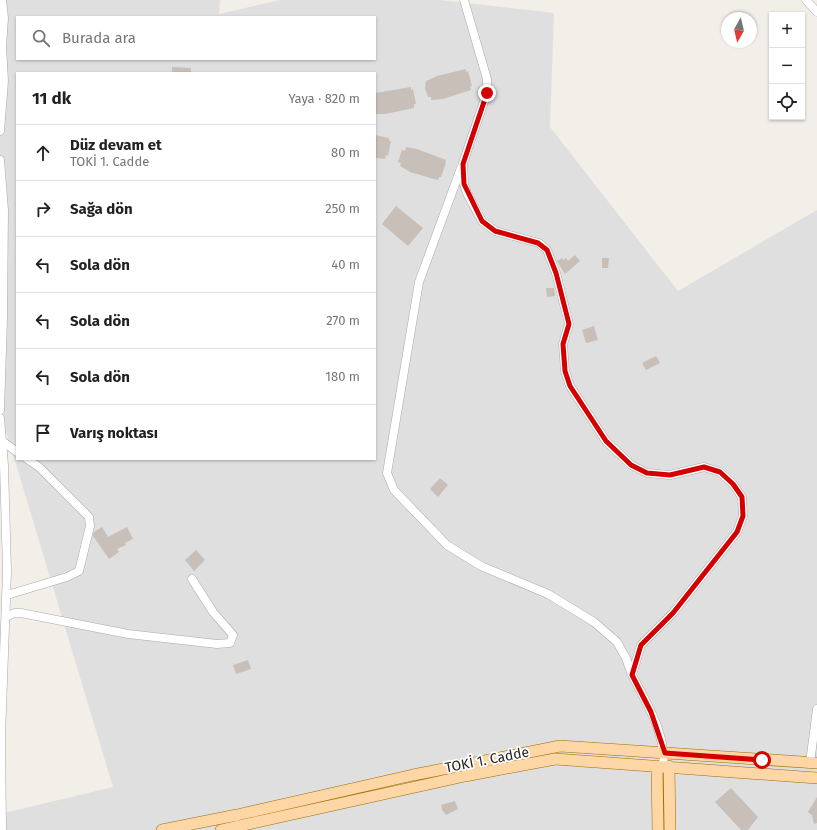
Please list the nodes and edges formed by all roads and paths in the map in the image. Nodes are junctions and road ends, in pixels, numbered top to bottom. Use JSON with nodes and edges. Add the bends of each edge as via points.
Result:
{"nodes":[{"id":1,"x":2,"y":0,"type":"edge"},
{"id":2,"x":464,"y":0,"type":"edge"},
{"id":3,"x":806,"y":0,"type":"edge"},
{"id":4,"x":817,"y":12,"type":"edge"},
{"id":5,"x":1,"y":38,"type":"edge"},
{"id":6,"x":0,"y":131,"type":"edge"},
{"id":7,"x":0,"y":160,"type":"edge"},
{"id":8,"x":463,"y":164,"type":"junction"},
{"id":9,"x":0,"y":410,"type":"edge"},
{"id":10,"x":0,"y":418,"type":"edge"},
{"id":11,"x":2,"y":441,"type":"junction"},
{"id":12,"x":16,"y":451,"type":"edge"},
{"id":13,"x":28,"y":460,"type":"edge"},
{"id":14,"x":192,"y":579,"type":"dead end"},
{"id":15,"x":6,"y":595,"type":"junction"},
{"id":16,"x":6,"y":617,"type":"junction"},
{"id":17,"x":632,"y":675,"type":"junction"},
{"id":18,"x":817,"y":709,"type":"edge"},
{"id":19,"x":665,"y":753,"type":"junction"},
{"id":20,"x":813,"y":763,"type":"edge"},
{"id":21,"x":663,"y":766,"type":"junction"},
{"id":22,"x":817,"y":778,"type":"edge"},
{"id":23,"x":240,"y":828,"type":"edge"},
{"id":24,"x":2,"y":830,"type":"edge"},
{"id":25,"x":162,"y":830,"type":"edge"},
{"id":26,"x":221,"y":830,"type":"edge"},
{"id":27,"x":658,"y":830,"type":"edge"},
{"id":28,"x":670,"y":830,"type":"edge"}],
"edges":[{"from":1,"to":5,"type":"street","via":[[4,18]]},
{"from":2,"to":8,"type":"street","via":[[487,79],[487,93]]},
{"from":3,"to":4,"type":"street"},
{"from":5,"to":6,"type":"street","via":[[4,81]]},
{"from":7,"to":9,"type":"street","via":[[4,210],[4,319]]},
{"from":8,"to":17,"type":"street","via":[[419,282],[387,473],[394,490],[447,545],[480,566],[548,594],[594,622],[617,642]]},
{"from":8,"to":17,"type":"street","via":[[464,184],[482,221],[495,231],[538,243],[547,250],[556,273],[569,324],[563,344],[565,371],[570,386],[606,441],[631,465],[647,473],[670,475],[704,467],[720,472],[742,497],[743,516],[737,532],[673,613],[641,645]]},
{"from":10,"to":11,"type":"street"},
{"from":11,"to":12,"type":"street"},
{"from":11,"to":15,"type":"street"},
{"from":13,"to":15,"type":"street","via":[[39,467],[89,517],[90,526],[79,571]]},
{"from":14,"to":16,"type":"street","via":[[213,612],[231,631],[230,643],[217,644],[128,634],[21,613]]},
{"from":15,"to":16,"type":"street"},
{"from":16,"to":24,"type":"street","via":[[1,736]]},
{"from":17,"to":19,"type":"street","via":[[651,712]]},
{"from":18,"to":20,"type":"street"},
{"from":19,"to":20,"type":"main road","name":"TOKİ 1. Cadde"},
{"from":19,"to":21,"type":"street"},
{"from":19,"to":25,"type":"main road","name":"TOKİ 1. Cadde","via":[[560,746]]},
{"from":21,"to":22,"type":"main road"},
{"from":21,"to":23,"type":"main road","via":[[555,759],[458,778]]},
{"from":21,"to":27,"type":"main road"},
{"from":21,"to":28,"type":"main road"},
{"from":23,"to":26,"type":"main road"}]}
